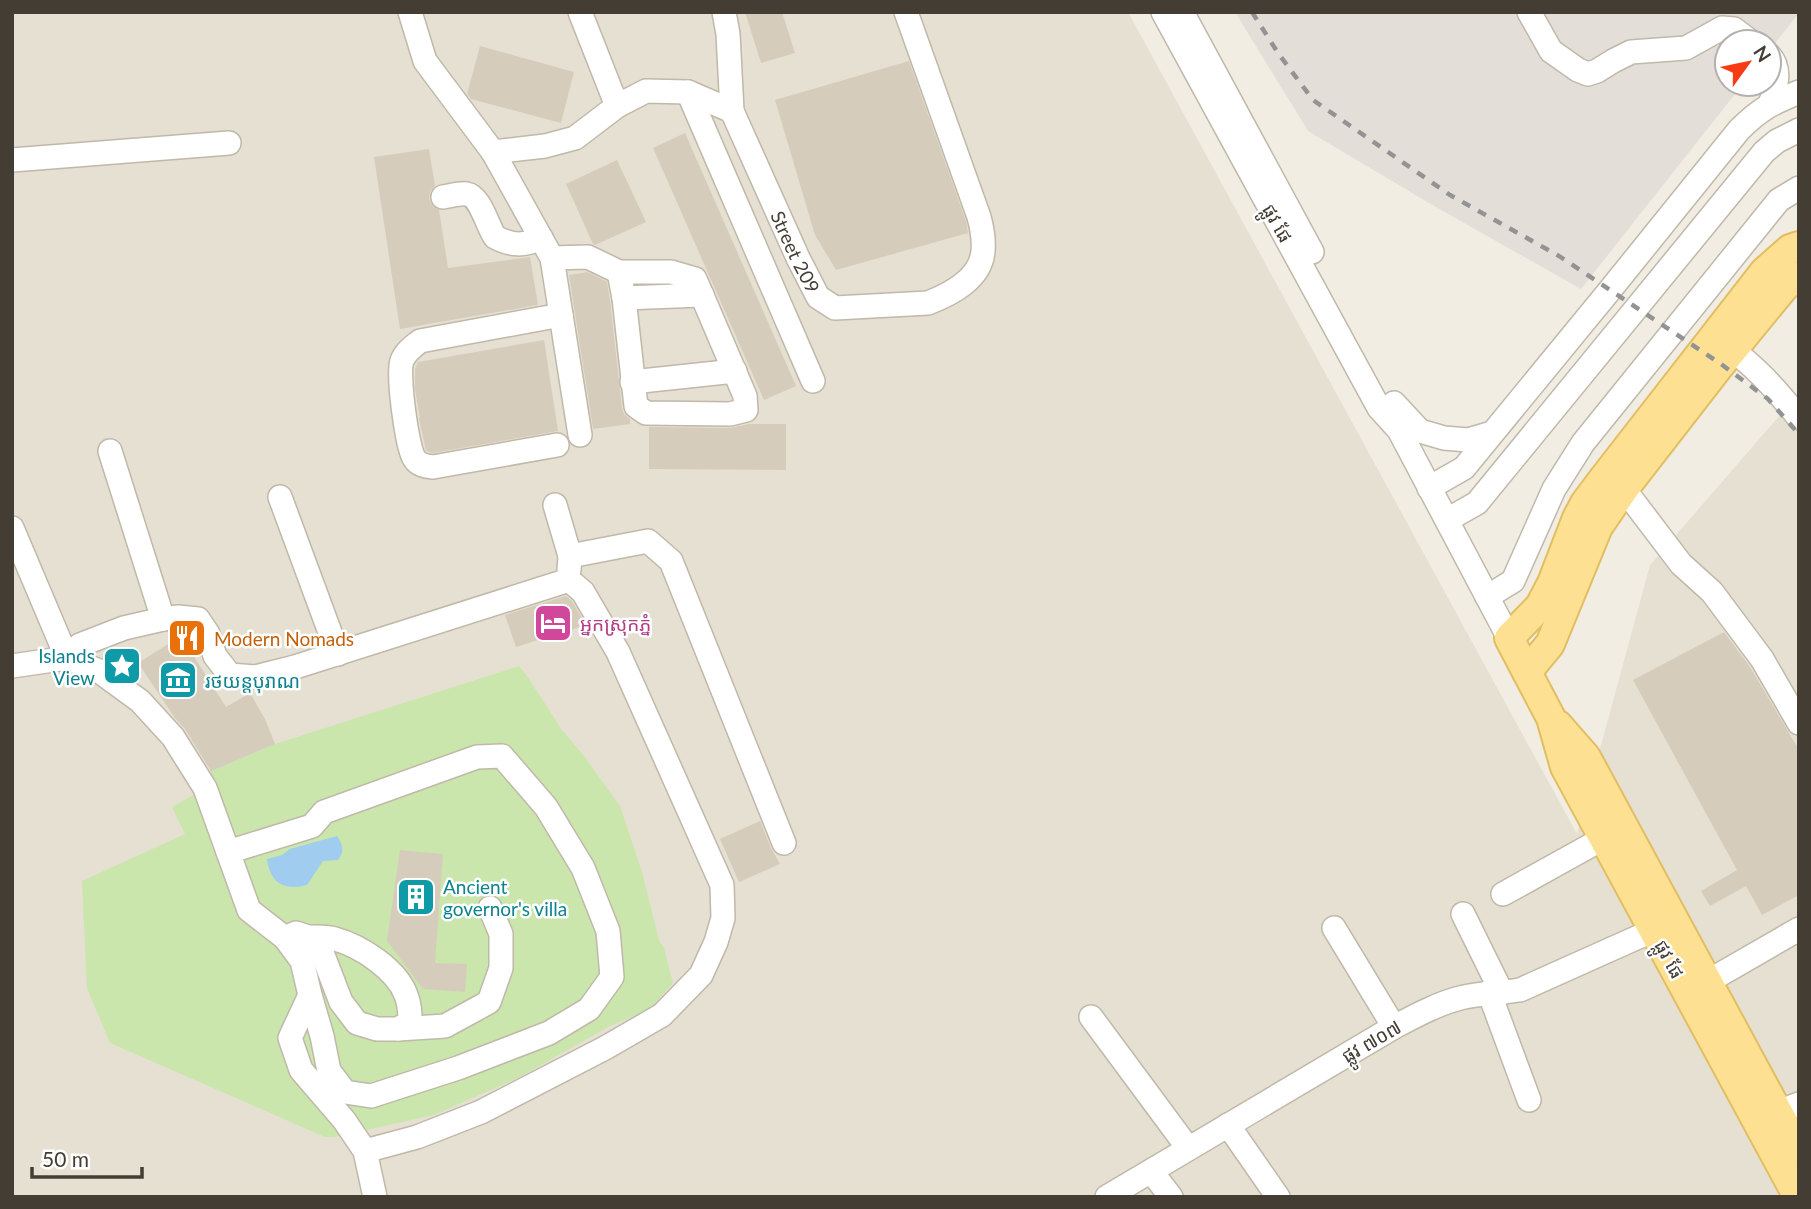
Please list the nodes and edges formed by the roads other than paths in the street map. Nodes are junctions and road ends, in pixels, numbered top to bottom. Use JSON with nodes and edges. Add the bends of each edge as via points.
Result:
{"nodes":[{"id":1,"x":410,"y":12,"type":"edge"},
{"id":2,"x":580,"y":12,"type":"edge"},
{"id":3,"x":724,"y":12,"type":"edge"},
{"id":4,"x":906,"y":12,"type":"edge"},
{"id":5,"x":1163,"y":12,"type":"edge"},
{"id":6,"x":1182,"y":12,"type":"edge"},
{"id":7,"x":1529,"y":12,"type":"edge"},
{"id":8,"x":1724,"y":20,"type":"edge"},
{"id":9,"x":688,"y":92,"type":"junction"},
{"id":10,"x":1799,"y":92,"type":"edge"},
{"id":11,"x":1772,"y":98,"type":"edge"},
{"id":12,"x":1770,"y":104,"type":"junction"},
{"id":13,"x":617,"y":106,"type":"junction"},
{"id":14,"x":732,"y":111,"type":"junction"},
{"id":15,"x":1799,"y":130,"type":"edge"},
{"id":16,"x":229,"y":143,"type":"dead end"},
{"id":17,"x":493,"y":152,"type":"junction"},
{"id":18,"x":12,"y":160,"type":"edge"},
{"id":19,"x":1799,"y":188,"type":"edge"},
{"id":20,"x":443,"y":197,"type":"dead end"},
{"id":21,"x":541,"y":238,"type":"junction"},
{"id":22,"x":1799,"y":246,"type":"edge"},
{"id":23,"x":552,"y":258,"type":"junction"},
{"id":24,"x":619,"y":272,"type":"junction"},
{"id":25,"x":1799,"y":276,"type":"edge"},
{"id":26,"x":702,"y":295,"type":"junction"},
{"id":27,"x":624,"y":298,"type":"junction"},
{"id":28,"x":561,"y":315,"type":"junction"},
{"id":29,"x":1723,"y":344,"type":"junction"},
{"id":30,"x":735,"y":371,"type":"junction"},
{"id":31,"x":813,"y":381,"type":"dead end"},
{"id":32,"x":632,"y":382,"type":"junction"},
{"id":33,"x":1393,"y":401,"type":"junction"},
{"id":34,"x":1799,"y":418,"type":"edge"},
{"id":35,"x":1399,"y":430,"type":"junction"},
{"id":36,"x":1492,"y":433,"type":"junction"},
{"id":37,"x":580,"y":435,"type":"dead end"},
{"id":38,"x":557,"y":445,"type":"dead end"},
{"id":39,"x":110,"y":451,"type":"dead end"},
{"id":40,"x":1429,"y":488,"type":"junction"},
{"id":41,"x":1624,"y":489,"type":"junction"},
{"id":42,"x":280,"y":497,"type":"dead end"},
{"id":43,"x":555,"y":505,"type":"dead end"},
{"id":44,"x":1447,"y":520,"type":"junction"},
{"id":45,"x":12,"y":528,"type":"edge"},
{"id":46,"x":570,"y":556,"type":"junction"},
{"id":47,"x":569,"y":580,"type":"junction"},
{"id":48,"x":1487,"y":597,"type":"junction"},
{"id":49,"x":163,"y":619,"type":"junction"},
{"id":50,"x":1509,"y":638,"type":"junction"},
{"id":51,"x":338,"y":654,"type":"junction"},
{"id":52,"x":68,"y":658,"type":"junction"},
{"id":53,"x":12,"y":666,"type":"edge"},
{"id":54,"x":1527,"y":673,"type":"junction"},
{"id":55,"x":1551,"y":718,"type":"junction"},
{"id":56,"x":1799,"y":723,"type":"edge"},
{"id":57,"x":1604,"y":838,"type":"junction"},
{"id":58,"x":784,"y":843,"type":"dead end"},
{"id":59,"x":228,"y":852,"type":"junction"},
{"id":60,"x":1503,"y":894,"type":"dead end"},
{"id":61,"x":490,"y":908,"type":"dead end"},
{"id":62,"x":1463,"y":914,"type":"dead end"},
{"id":63,"x":1334,"y":928,"type":"dead end"},
{"id":64,"x":1799,"y":929,"type":"edge"},
{"id":65,"x":1654,"y":930,"type":"junction"},
{"id":66,"x":308,"y":937,"type":"junction"},
{"id":67,"x":285,"y":938,"type":"junction"},
{"id":68,"x":1707,"y":982,"type":"junction"},
{"id":69,"x":1495,"y":993,"type":"junction"},
{"id":70,"x":310,"y":995,"type":"junction"},
{"id":71,"x":1091,"y":1017,"type":"dead end"},
{"id":72,"x":1394,"y":1027,"type":"junction"},
{"id":73,"x":398,"y":1029,"type":"junction"},
{"id":74,"x":1529,"y":1100,"type":"dead end"},
{"id":75,"x":1788,"y":1108,"type":"edge"},
{"id":76,"x":1228,"y":1125,"type":"junction"},
{"id":77,"x":1188,"y":1148,"type":"junction"},
{"id":78,"x":365,"y":1151,"type":"junction"},
{"id":79,"x":1799,"y":1151,"type":"edge"},
{"id":80,"x":1151,"y":1171,"type":"junction"},
{"id":81,"x":375,"y":1197,"type":"edge"},
{"id":82,"x":1107,"y":1197,"type":"edge"},
{"id":83,"x":1171,"y":1197,"type":"edge"},
{"id":84,"x":1278,"y":1197,"type":"edge"},
{"id":85,"x":1798,"y":1197,"type":"edge"}],
"edges":[{"from":1,"to":17,"type":"street","via":[[425,61]]},
{"from":2,"to":13,"type":"street"},
{"from":3,"to":14,"type":"street"},
{"from":4,"to":14,"type":"street","name":"Street 209","via":[[983,234],[984,253],[975,274],[942,298],[928,303],[835,308],[818,297]]},
{"from":5,"to":35,"type":"street","name":"ផ្លូវ ផែ","via":[[1379,408]]},
{"from":6,"to":33,"type":"street","name":"ផ្លូវ ផែ"},
{"from":7,"to":8,"type":"street","via":[[1551,51],[1588,74],[1631,52],[1686,48]]},
{"from":9,"to":13,"type":"street","via":[[646,91]]},
{"from":9,"to":14,"type":"street"},
{"from":9,"to":31,"type":"street"},
{"from":10,"to":12,"type":"street"},
{"from":11,"to":12,"type":"street"},
{"from":12,"to":36,"type":"street","via":[[1739,130]]},
{"from":13,"to":17,"type":"street","via":[[576,138]]},
{"from":15,"to":44,"type":"street","via":[[1764,152],[1477,503]]},
{"from":16,"to":18,"type":"street"},
{"from":17,"to":21,"type":"street"},
{"from":19,"to":48,"type":"street","via":[[1779,200],[1583,443],[1554,489],[1513,581]]},
{"from":20,"to":21,"type":"street","via":[[473,197],[500,240],[515,245]]},
{"from":21,"to":23,"type":"street"},
{"from":22,"to":29,"type":"main road","via":[[1764,272]]},
{"from":23,"to":24,"type":"street","via":[[588,257]]},
{"from":23,"to":28,"type":"street"},
{"from":24,"to":26,"type":"street","via":[[671,272],[695,279]]},
{"from":24,"to":27,"type":"street"},
{"from":25,"to":29,"type":"main road"},
{"from":26,"to":27,"type":"street"},
{"from":26,"to":30,"type":"street"},
{"from":27,"to":32,"type":"street"},
{"from":28,"to":37,"type":"street"},
{"from":28,"to":38,"type":"street","via":[[420,341],[401,362],[403,417],[413,457],[421,465],[433,467]]},
{"from":29,"to":34,"type":"street","via":[[1760,372]]},
{"from":29,"to":41,"type":"main road"},
{"from":29,"to":50,"type":"main road","via":[[1585,503],[1540,606]]},
{"from":30,"to":32,"type":"street"},
{"from":30,"to":32,"type":"street","via":[[746,410],[730,414],[646,413],[636,406]]},
{"from":33,"to":35,"type":"street","name":"ផ្លូវ ផែ"},
{"from":33,"to":36,"type":"street","via":[[1420,431],[1468,440]]},
{"from":35,"to":40,"type":"street","name":"ផ្លូវ ផែ"},
{"from":36,"to":40,"type":"street","via":[[1464,468]]},
{"from":39,"to":49,"type":"street"},
{"from":40,"to":44,"type":"street","name":"ផ្លូវ ផែ"},
{"from":41,"to":54,"type":"main road","via":[[1598,527],[1550,644]]},
{"from":41,"to":56,"type":"street","via":[[1681,564],[1712,592],[1762,659]]},
{"from":42,"to":51,"type":"street"},
{"from":43,"to":46,"type":"street"},
{"from":44,"to":48,"type":"street","name":"ផ្លូវ ផែ"},
{"from":45,"to":52,"type":"street"},
{"from":46,"to":47,"type":"street"},
{"from":46,"to":58,"type":"street","via":[[648,541],[671,561]]},
{"from":47,"to":51,"type":"street"},
{"from":47,"to":78,"type":"street","via":[[583,592],[618,652],[722,885],[723,918],[716,942],[701,975],[662,1015],[481,1112]]},
{"from":48,"to":50,"type":"street","name":"ផ្លូវ ផែ"},
{"from":49,"to":51,"type":"street","via":[[198,619],[215,656],[230,675],[255,677]]},
{"from":49,"to":52,"type":"street","via":[[102,635],[80,645]]},
{"from":50,"to":54,"type":"main road","name":"ផ្លូវ ផែ"},
{"from":52,"to":53,"type":"street"},
{"from":52,"to":59,"type":"street","via":[[99,671],[140,701],[173,737],[205,788]]},
{"from":54,"to":55,"type":"main road","name":"ផ្លូវ ផែ"},
{"from":55,"to":57,"type":"main road","name":"ផ្លូវ ផែ","via":[[1565,767]]},
{"from":55,"to":68,"type":"main road","name":"ផ្លូវ ផែ","via":[[1586,757]]},
{"from":57,"to":60,"type":"street"},
{"from":57,"to":65,"type":"main road","name":"ផ្លូវ ផែ"},
{"from":59,"to":67,"type":"street","via":[[249,909]]},
{"from":59,"to":70,"type":"street","via":[[312,826],[324,812],[477,757],[502,756],[545,807],[583,868],[608,931],[612,977],[589,1009],[549,1034],[370,1096],[345,1092],[329,1072]]},
{"from":61,"to":73,"type":"street","via":[[501,934],[501,968],[489,1002],[445,1026]]},
{"from":62,"to":69,"type":"street"},
{"from":63,"to":72,"type":"street"},
{"from":64,"to":68,"type":"street"},
{"from":65,"to":69,"type":"street","name":"ផ្លូវ ៧០៧","via":[[1520,990]]},
{"from":65,"to":85,"type":"main road","name":"ផ្លូវ ផែ"},
{"from":66,"to":67,"type":"street","via":[[296,933]]},
{"from":66,"to":73,"type":"street","via":[[321,950],[341,1002],[357,1023]]},
{"from":66,"to":73,"type":"street","via":[[334,938],[386,966],[405,992],[410,1008],[410,1022]]},
{"from":67,"to":70,"type":"street","via":[[302,961]]},
{"from":68,"to":75,"type":"main road","name":"ផ្លូវ ផែ"},
{"from":69,"to":72,"type":"street","name":"ផ្លូវ ៧០៧","via":[[1444,1003]]},
{"from":69,"to":74,"type":"street"},
{"from":70,"to":78,"type":"street","via":[[290,1038],[301,1070]]},
{"from":71,"to":77,"type":"street"},
{"from":72,"to":76,"type":"street","name":"ផ្លូវ ៧០៧"},
{"from":75,"to":79,"type":"main road","name":"ផ្លូវ ផែ"},
{"from":76,"to":77,"type":"street","name":"ផ្លូវ ៧០៧"},
{"from":76,"to":84,"type":"street"},
{"from":77,"to":80,"type":"street","name":"ផ្លូវ ៧០៧"},
{"from":78,"to":81,"type":"street"},
{"from":80,"to":82,"type":"street","name":"ផ្លូវ ៧០៧"},
{"from":80,"to":83,"type":"street"}]}
